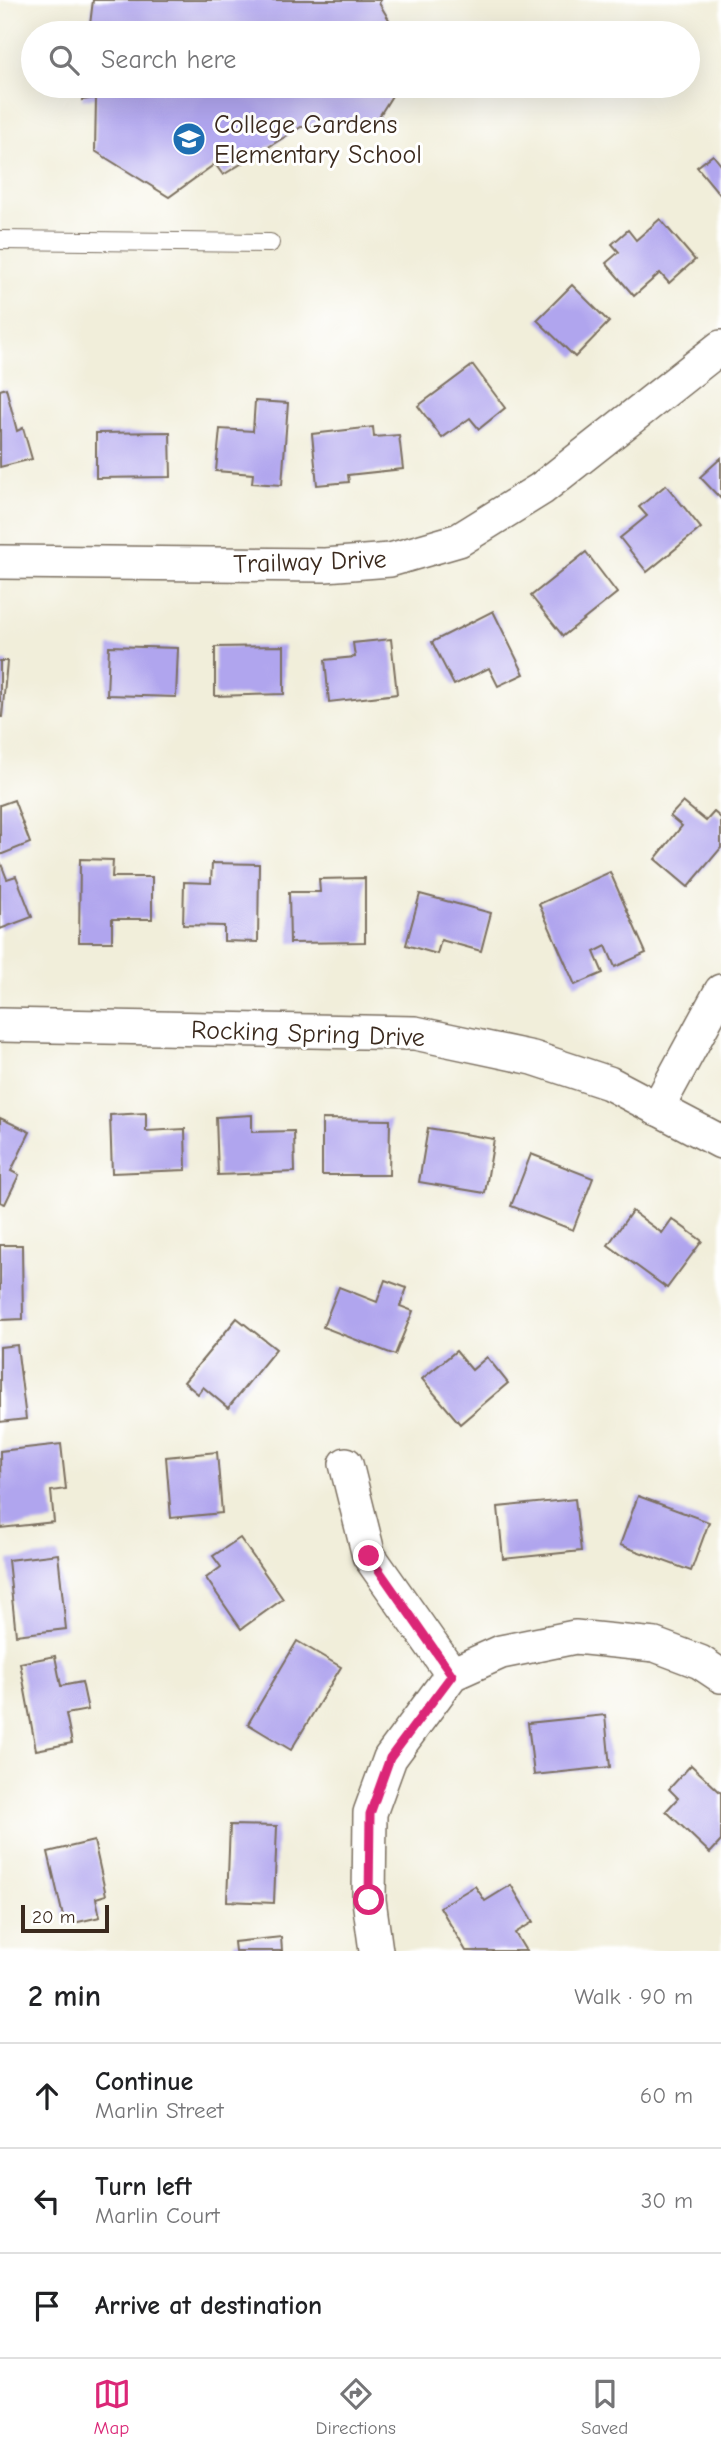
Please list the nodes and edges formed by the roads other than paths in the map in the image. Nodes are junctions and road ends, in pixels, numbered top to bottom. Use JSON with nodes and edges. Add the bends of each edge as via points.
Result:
{"nodes":[{"id":1,"x":0,"y":240,"type":"edge"},
{"id":2,"x":270,"y":243,"type":"dead end"},
{"id":3,"x":721,"y":347,"type":"edge"},
{"id":4,"x":0,"y":562,"type":"edge"},
{"id":5,"x":721,"y":991,"type":"edge"},
{"id":6,"x":0,"y":1025,"type":"edge"},
{"id":7,"x":657,"y":1109,"type":"junction"},
{"id":8,"x":721,"y":1142,"type":"edge"},
{"id":9,"x":346,"y":1464,"type":"dead end"},
{"id":10,"x":452,"y":1675,"type":"junction"},
{"id":11,"x":721,"y":1676,"type":"edge"},
{"id":12,"x":376,"y":1951,"type":"edge"}],
"edges":[{"from":1,"to":2,"type":"lane"},
{"from":3,"to":4,"type":"street","name":"Trailway Drive","via":[[541,489],[447,544],[390,560],[325,565]]},
{"from":5,"to":7,"type":"street"},
{"from":6,"to":7,"type":"street","name":"Rocking Spring Drive","via":[[415,1032],[533,1058],[609,1083]]},
{"from":7,"to":8,"type":"street","name":"Rocking Spring Drive"},
{"from":9,"to":10,"type":"street","via":[[369,1556]]},
{"from":10,"to":11,"type":"street","via":[[501,1652],[575,1637],[654,1644],[700,1662]]},
{"from":10,"to":12,"type":"street","via":[[390,1758],[370,1814],[369,1900]]}]}
